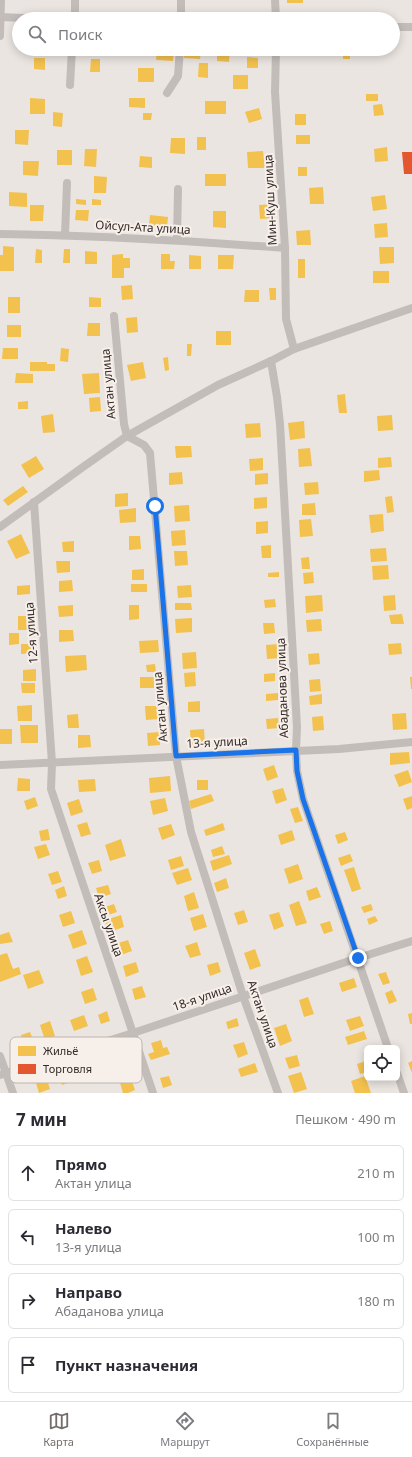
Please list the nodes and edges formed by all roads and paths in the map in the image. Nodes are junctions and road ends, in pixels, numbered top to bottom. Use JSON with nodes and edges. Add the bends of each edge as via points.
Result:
{"nodes":[{"id":1,"x":1,"y":0,"type":"edge"},
{"id":2,"x":75,"y":0,"type":"edge"},
{"id":3,"x":181,"y":0,"type":"edge"},
{"id":4,"x":275,"y":0,"type":"edge"},
{"id":5,"x":74,"y":12,"type":"edge"},
{"id":6,"x":181,"y":12,"type":"edge"},
{"id":7,"x":276,"y":12,"type":"edge"},
{"id":8,"x":0,"y":17,"type":"edge"},
{"id":9,"x":12,"y":18,"type":"edge"},
{"id":10,"x":400,"y":27,"type":"edge"},
{"id":11,"x":412,"y":27,"type":"edge"},
{"id":12,"x":0,"y":36,"type":"edge"},
{"id":13,"x":72,"y":56,"type":"edge"},
{"id":14,"x":179,"y":56,"type":"edge"},
{"id":15,"x":276,"y":56,"type":"edge"},
{"id":16,"x":70,"y":85,"type":"dead end"},
{"id":17,"x":167,"y":93,"type":"dead end"},
{"id":18,"x":67,"y":183,"type":"dead end"},
{"id":19,"x":178,"y":189,"type":"dead end"},
{"id":20,"x":0,"y":234,"type":"edge"},
{"id":21,"x":65,"y":235,"type":"junction"},
{"id":22,"x":177,"y":240,"type":"junction"},
{"id":23,"x":285,"y":248,"type":"junction"},
{"id":24,"x":412,"y":308,"type":"edge"},
{"id":25,"x":114,"y":316,"type":"dead end"},
{"id":26,"x":294,"y":349,"type":"junction"},
{"id":27,"x":271,"y":361,"type":"junction"},
{"id":28,"x":127,"y":436,"type":"junction"},
{"id":29,"x":34,"y":502,"type":"junction"},
{"id":30,"x":0,"y":528,"type":"edge"},
{"id":31,"x":412,"y":742,"type":"edge"},
{"id":32,"x":296,"y":750,"type":"junction"},
{"id":33,"x":176,"y":756,"type":"junction"},
{"id":34,"x":52,"y":763,"type":"junction"},
{"id":35,"x":0,"y":765,"type":"edge"},
{"id":36,"x":412,"y":941,"type":"edge"},
{"id":37,"x":358,"y":958,"type":"junction"},
{"id":38,"x":243,"y":996,"type":"junction"},
{"id":39,"x":133,"y":1033,"type":"junction"},
{"id":40,"x":120,"y":1037,"type":"edge"},
{"id":41,"x":134,"y":1037,"type":"edge"},
{"id":42,"x":387,"y":1045,"type":"edge"},
{"id":43,"x":0,"y":1056,"type":"edge"},
{"id":44,"x":142,"y":1060,"type":"edge"},
{"id":45,"x":3,"y":1074,"type":"edge"},
{"id":46,"x":400,"y":1081,"type":"edge"},
{"id":47,"x":13,"y":1093,"type":"edge"},
{"id":48,"x":153,"y":1093,"type":"edge"},
{"id":49,"x":278,"y":1093,"type":"edge"},
{"id":50,"x":404,"y":1093,"type":"edge"}],
"edges":[{"from":1,"to":8,"type":"street"},
{"from":2,"to":5,"type":"street"},
{"from":3,"to":6,"type":"street"},
{"from":4,"to":7,"type":"street"},
{"from":8,"to":9,"type":"street"},
{"from":8,"to":12,"type":"street"},
{"from":10,"to":11,"type":"street"},
{"from":13,"to":16,"type":"street"},
{"from":14,"to":17,"type":"street","via":[[178,76]]},
{"from":15,"to":23,"type":"street","name":"Мин-Куш улица","via":[[275,92]]},
{"from":18,"to":21,"type":"street"},
{"from":19,"to":22,"type":"street"},
{"from":20,"to":21,"type":"street","name":"Ойсул-Ата улица"},
{"from":21,"to":22,"type":"street","name":"Ойсул-Ата улица"},
{"from":22,"to":23,"type":"street","name":"Ойсул-Ата улица"},
{"from":23,"to":26,"type":"street","name":"Мин-Куш улица","via":[[286,319]]},
{"from":24,"to":26,"type":"street"},
{"from":25,"to":28,"type":"street","name":"Актан улица"},
{"from":26,"to":27,"type":"street"},
{"from":27,"to":28,"type":"street","via":[[218,385]]},
{"from":27,"to":32,"type":"street","name":"Абаданова улица","via":[[280,424],[297,727]]},
{"from":28,"to":29,"type":"street"},
{"from":28,"to":33,"type":"street","name":"Актан улица","via":[[144,445],[150,453]]},
{"from":29,"to":30,"type":"street"},
{"from":29,"to":34,"type":"street","name":"12-я улица"},
{"from":31,"to":32,"type":"street","name":"13-я улица"},
{"from":32,"to":33,"type":"street","name":"13-я улица"},
{"from":32,"to":37,"type":"street","name":"Абаданова улица","via":[[303,799]]},
{"from":33,"to":34,"type":"street","name":"13-я улица"},
{"from":33,"to":38,"type":"street","name":"Актан улица","via":[[191,832]]},
{"from":34,"to":35,"type":"street","name":"13-я улица"},
{"from":34,"to":39,"type":"street","name":"Аксы улица","via":[[51,789]]},
{"from":36,"to":37,"type":"street","name":"18-я улица"},
{"from":37,"to":38,"type":"street","name":"18-я улица"},
{"from":37,"to":42,"type":"street","name":"Абаданова улица"},
{"from":38,"to":39,"type":"street","name":"18-я улица"},
{"from":38,"to":49,"type":"street","name":"Актан улица"},
{"from":39,"to":40,"type":"street","name":"18-я улица"},
{"from":39,"to":41,"type":"street","name":"Аксы улица"},
{"from":43,"to":45,"type":"street"},
{"from":44,"to":48,"type":"street","name":"Аксы улица"},
{"from":45,"to":47,"type":"street"},
{"from":46,"to":50,"type":"street"}]}
